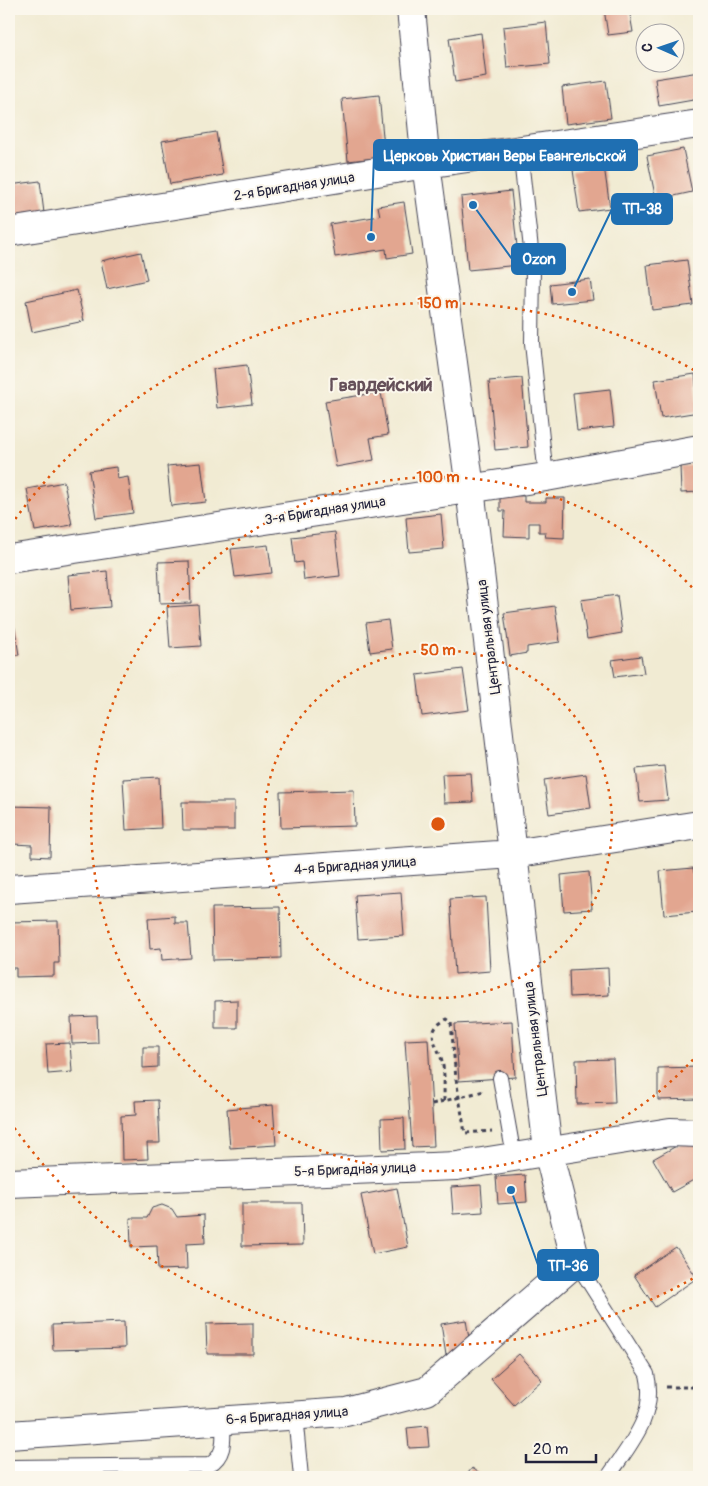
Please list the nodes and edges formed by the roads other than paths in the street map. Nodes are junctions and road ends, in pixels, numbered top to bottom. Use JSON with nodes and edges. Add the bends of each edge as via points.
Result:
{"nodes":[{"id":1,"x":411,"y":9,"type":"edge"},
{"id":2,"x":699,"y":124,"type":"edge"},
{"id":3,"x":520,"y":150,"type":"junction"},
{"id":4,"x":426,"y":164,"type":"junction"},
{"id":5,"x":9,"y":232,"type":"edge"},
{"id":6,"x":699,"y":449,"type":"edge"},
{"id":7,"x":546,"y":477,"type":"junction"},
{"id":8,"x":470,"y":488,"type":"junction"},
{"id":9,"x":9,"y":559,"type":"edge"},
{"id":10,"x":699,"y":826,"type":"edge"},
{"id":11,"x":514,"y":854,"type":"junction"},
{"id":12,"x":9,"y":889,"type":"edge"},
{"id":13,"x":501,"y":1082,"type":"road end"},
{"id":14,"x":699,"y":1133,"type":"edge"},
{"id":15,"x":548,"y":1151,"type":"junction"},
{"id":16,"x":514,"y":1157,"type":"junction"},
{"id":17,"x":9,"y":1182,"type":"edge"},
{"id":18,"x":576,"y":1262,"type":"junction"},
{"id":19,"x":295,"y":1415,"type":"junction"},
{"id":20,"x":223,"y":1419,"type":"junction"},
{"id":21,"x":9,"y":1435,"type":"edge"},
{"id":22,"x":9,"y":1467,"type":"edge"},
{"id":23,"x":301,"y":1477,"type":"edge"},
{"id":24,"x":608,"y":1477,"type":"edge"}],
"edges":[{"from":1,"to":4,"type":"street","name":"Центральная улица"},
{"from":2,"to":3,"type":"street","name":"2-я Бригадная улица"},
{"from":3,"to":4,"type":"street","name":"2-я Бригадная улица"},
{"from":3,"to":7,"type":"lane","via":[[533,267],[532,342]]},
{"from":4,"to":5,"type":"street","name":"2-я Бригадная улица"},
{"from":4,"to":8,"type":"street","name":"Центральная улица"},
{"from":6,"to":7,"type":"street","name":"3-я Бригадная улица"},
{"from":7,"to":8,"type":"street","name":"3-я Бригадная улица"},
{"from":8,"to":9,"type":"street","name":"3-я Бригадная улица"},
{"from":8,"to":11,"type":"street","name":"Центральная улица"},
{"from":10,"to":11,"type":"street","name":"4-я Бригадная улица"},
{"from":11,"to":12,"type":"street","name":"4-я Бригадная улица"},
{"from":11,"to":15,"type":"street","name":"Центральная улица"},
{"from":13,"to":16,"type":"lane"},
{"from":14,"to":15,"type":"street","name":"5-я Бригадная улица","via":[[670,1132]]},
{"from":15,"to":16,"type":"street","name":"5-я Бригадная улица"},
{"from":15,"to":18,"type":"street","name":"Центральная улица"},
{"from":16,"to":17,"type":"street","name":"5-я Бригадная улица","via":[[457,1166]]},
{"from":18,"to":19,"type":"street","name":"6-я Бригадная улица","via":[[427,1391],[346,1412]]},
{"from":18,"to":24,"type":"lane","via":[[647,1374],[650,1387],[650,1403],[644,1420]]},
{"from":19,"to":20,"type":"street","name":"6-я Бригадная улица"},
{"from":19,"to":23,"type":"lane"},
{"from":20,"to":21,"type":"street","name":"6-я Бригадная улица"},
{"from":20,"to":22,"type":"lane","via":[[223,1449],[209,1465]]}]}
